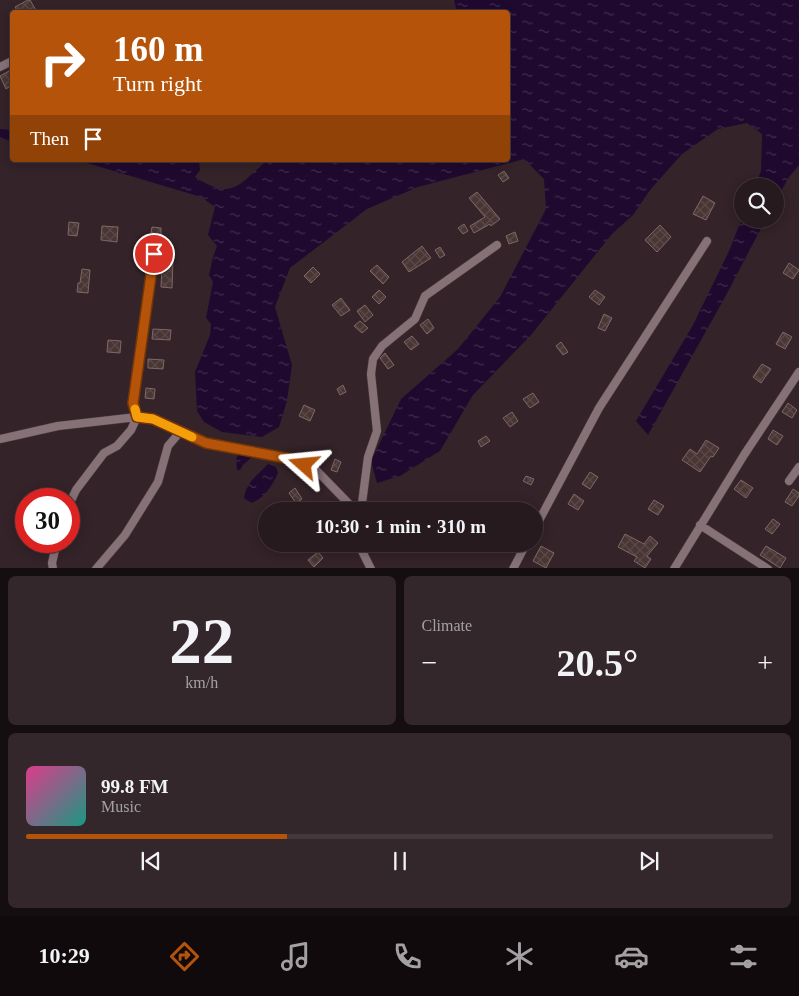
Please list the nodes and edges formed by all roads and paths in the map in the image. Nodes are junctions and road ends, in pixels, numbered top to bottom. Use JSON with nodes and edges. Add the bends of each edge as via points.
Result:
{"nodes":[{"id":1,"x":707,"y":241,"type":"dead end"},
{"id":2,"x":496,"y":245,"type":"dead end"},
{"id":3,"x":154,"y":254,"type":"dead end"},
{"id":4,"x":799,"y":372,"type":"edge"},
{"id":5,"x":137,"y":417,"type":"junction"},
{"id":6,"x":180,"y":432,"type":"junction"},
{"id":7,"x":0,"y":439,"type":"edge"},
{"id":8,"x":799,"y":467,"type":"edge"},
{"id":9,"x":790,"y":481,"type":"dead end"},
{"id":10,"x":78,"y":488,"type":"edge"},
{"id":11,"x":347,"y":502,"type":"edge"},
{"id":12,"x":362,"y":502,"type":"edge"},
{"id":13,"x":543,"y":513,"type":"edge"},
{"id":14,"x":700,"y":526,"type":"junction"},
{"id":15,"x":363,"y":552,"type":"edge"},
{"id":16,"x":522,"y":552,"type":"edge"},
{"id":17,"x":54,"y":553,"type":"edge"},
{"id":18,"x":53,"y":568,"type":"edge"},
{"id":19,"x":96,"y":568,"type":"edge"},
{"id":20,"x":371,"y":568,"type":"edge"},
{"id":21,"x":513,"y":568,"type":"edge"},
{"id":22,"x":674,"y":568,"type":"edge"},
{"id":23,"x":768,"y":568,"type":"edge"}],
"edges":[{"from":1,"to":13,"type":"street","via":[[599,408]]},
{"from":2,"to":12,"type":"street","via":[[425,296],[415,318],[382,346],[373,359],[370,374],[377,431],[368,457]]},
{"from":3,"to":5,"type":"street","via":[[133,403]]},
{"from":4,"to":14,"type":"street"},
{"from":5,"to":6,"type":"street","via":[[153,419]]},
{"from":5,"to":7,"type":"street","via":[[58,426]]},
{"from":5,"to":10,"type":"street","via":[[131,430],[117,446],[104,453]]},
{"from":6,"to":11,"type":"street","via":[[206,443],[291,459],[316,470]]},
{"from":6,"to":19,"type":"street","via":[[168,446],[158,482],[125,535]]},
{"from":8,"to":9,"type":"street"},
{"from":14,"to":22,"type":"street"},
{"from":14,"to":23,"type":"street"},
{"from":15,"to":20,"type":"street"},
{"from":16,"to":21,"type":"street"},
{"from":17,"to":18,"type":"street"}]}
